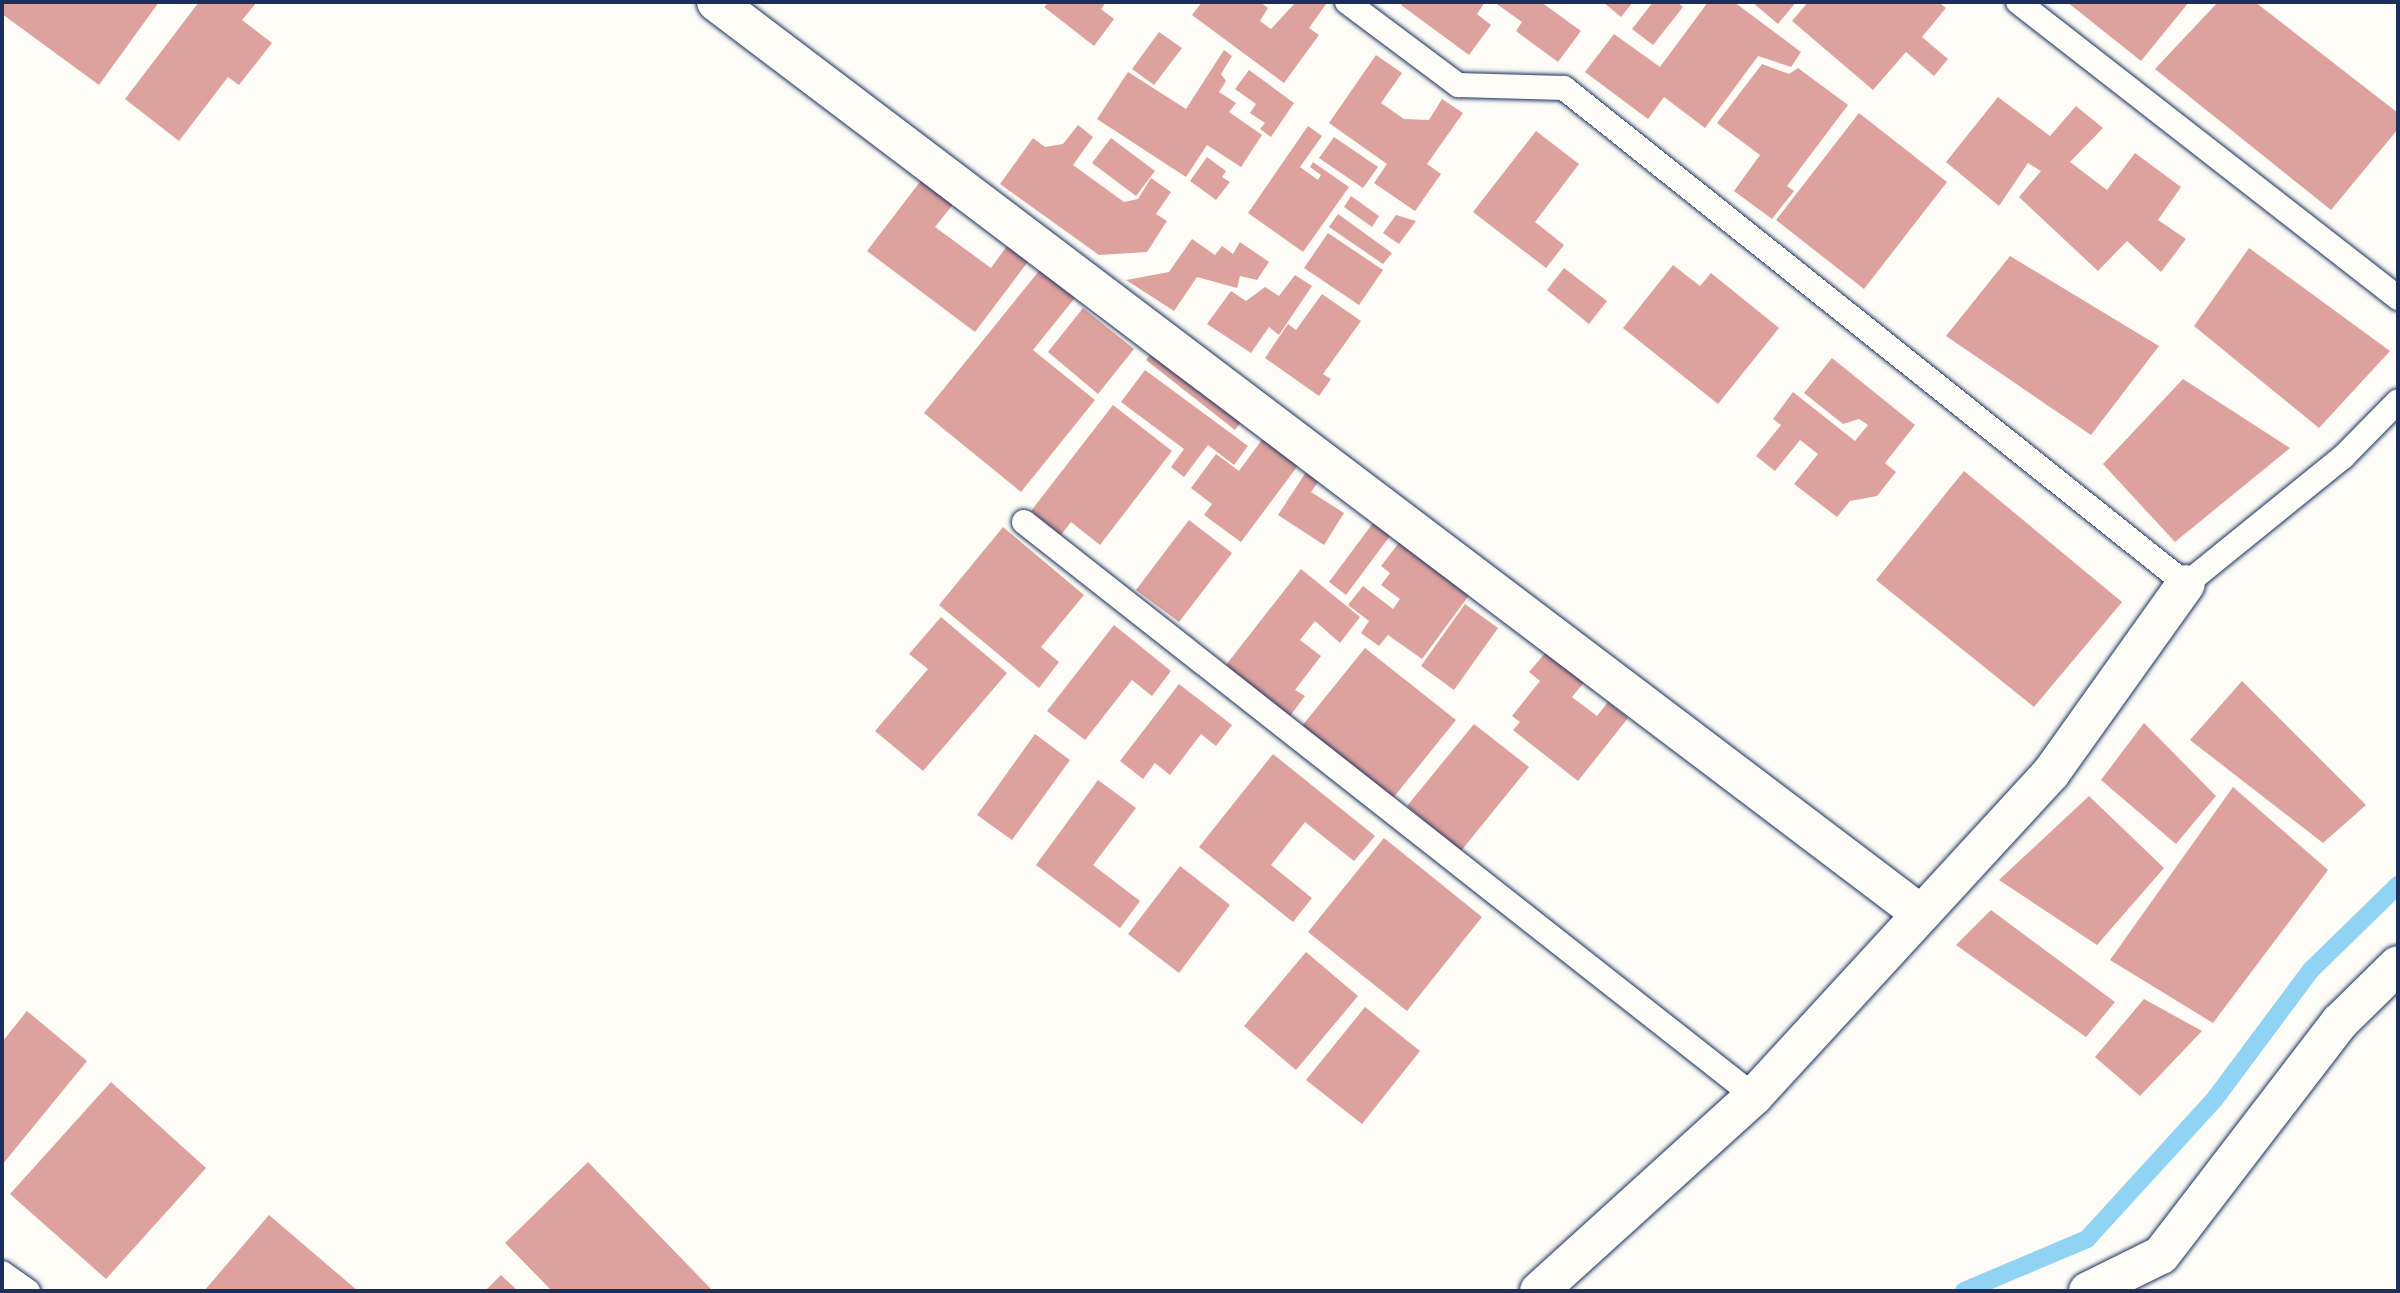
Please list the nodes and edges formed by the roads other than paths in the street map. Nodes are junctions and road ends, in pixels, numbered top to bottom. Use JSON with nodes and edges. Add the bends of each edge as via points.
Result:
{"nodes":[{"id":1,"x":716,"y":2,"type":"edge"},
{"id":2,"x":1347,"y":2,"type":"edge"},
{"id":3,"x":2018,"y":2,"type":"edge"},
{"id":4,"x":2398,"y":298,"type":"edge"},
{"id":5,"x":2398,"y":401,"type":"edge"},
{"id":6,"x":1024,"y":522,"type":"dead end"},
{"id":7,"x":2186,"y":584,"type":"junction"},
{"id":8,"x":1921,"y":914,"type":"junction"},
{"id":9,"x":2398,"y":965,"type":"edge"},
{"id":10,"x":1754,"y":1096,"type":"junction"},
{"id":11,"x":2,"y":1273,"type":"edge"},
{"id":12,"x":28,"y":1291,"type":"edge"},
{"id":13,"x":1539,"y":1291,"type":"edge"},
{"id":14,"x":2088,"y":1291,"type":"edge"}],
"edges":[{"from":1,"to":8,"type":"street"},
{"from":2,"to":7,"type":"lane","via":[[1458,85],[1564,88]]},
{"from":3,"to":4,"type":"lane"},
{"from":5,"to":7,"type":"lane","via":[[2343,457]]},
{"from":6,"to":10,"type":"lane"},
{"from":7,"to":8,"type":"street","via":[[2051,773]]},
{"from":8,"to":10,"type":"street"},
{"from":9,"to":14,"type":"street","via":[[2340,1022],[2161,1255]]},
{"from":10,"to":13,"type":"street"},
{"from":11,"to":12,"type":"lane"}]}
